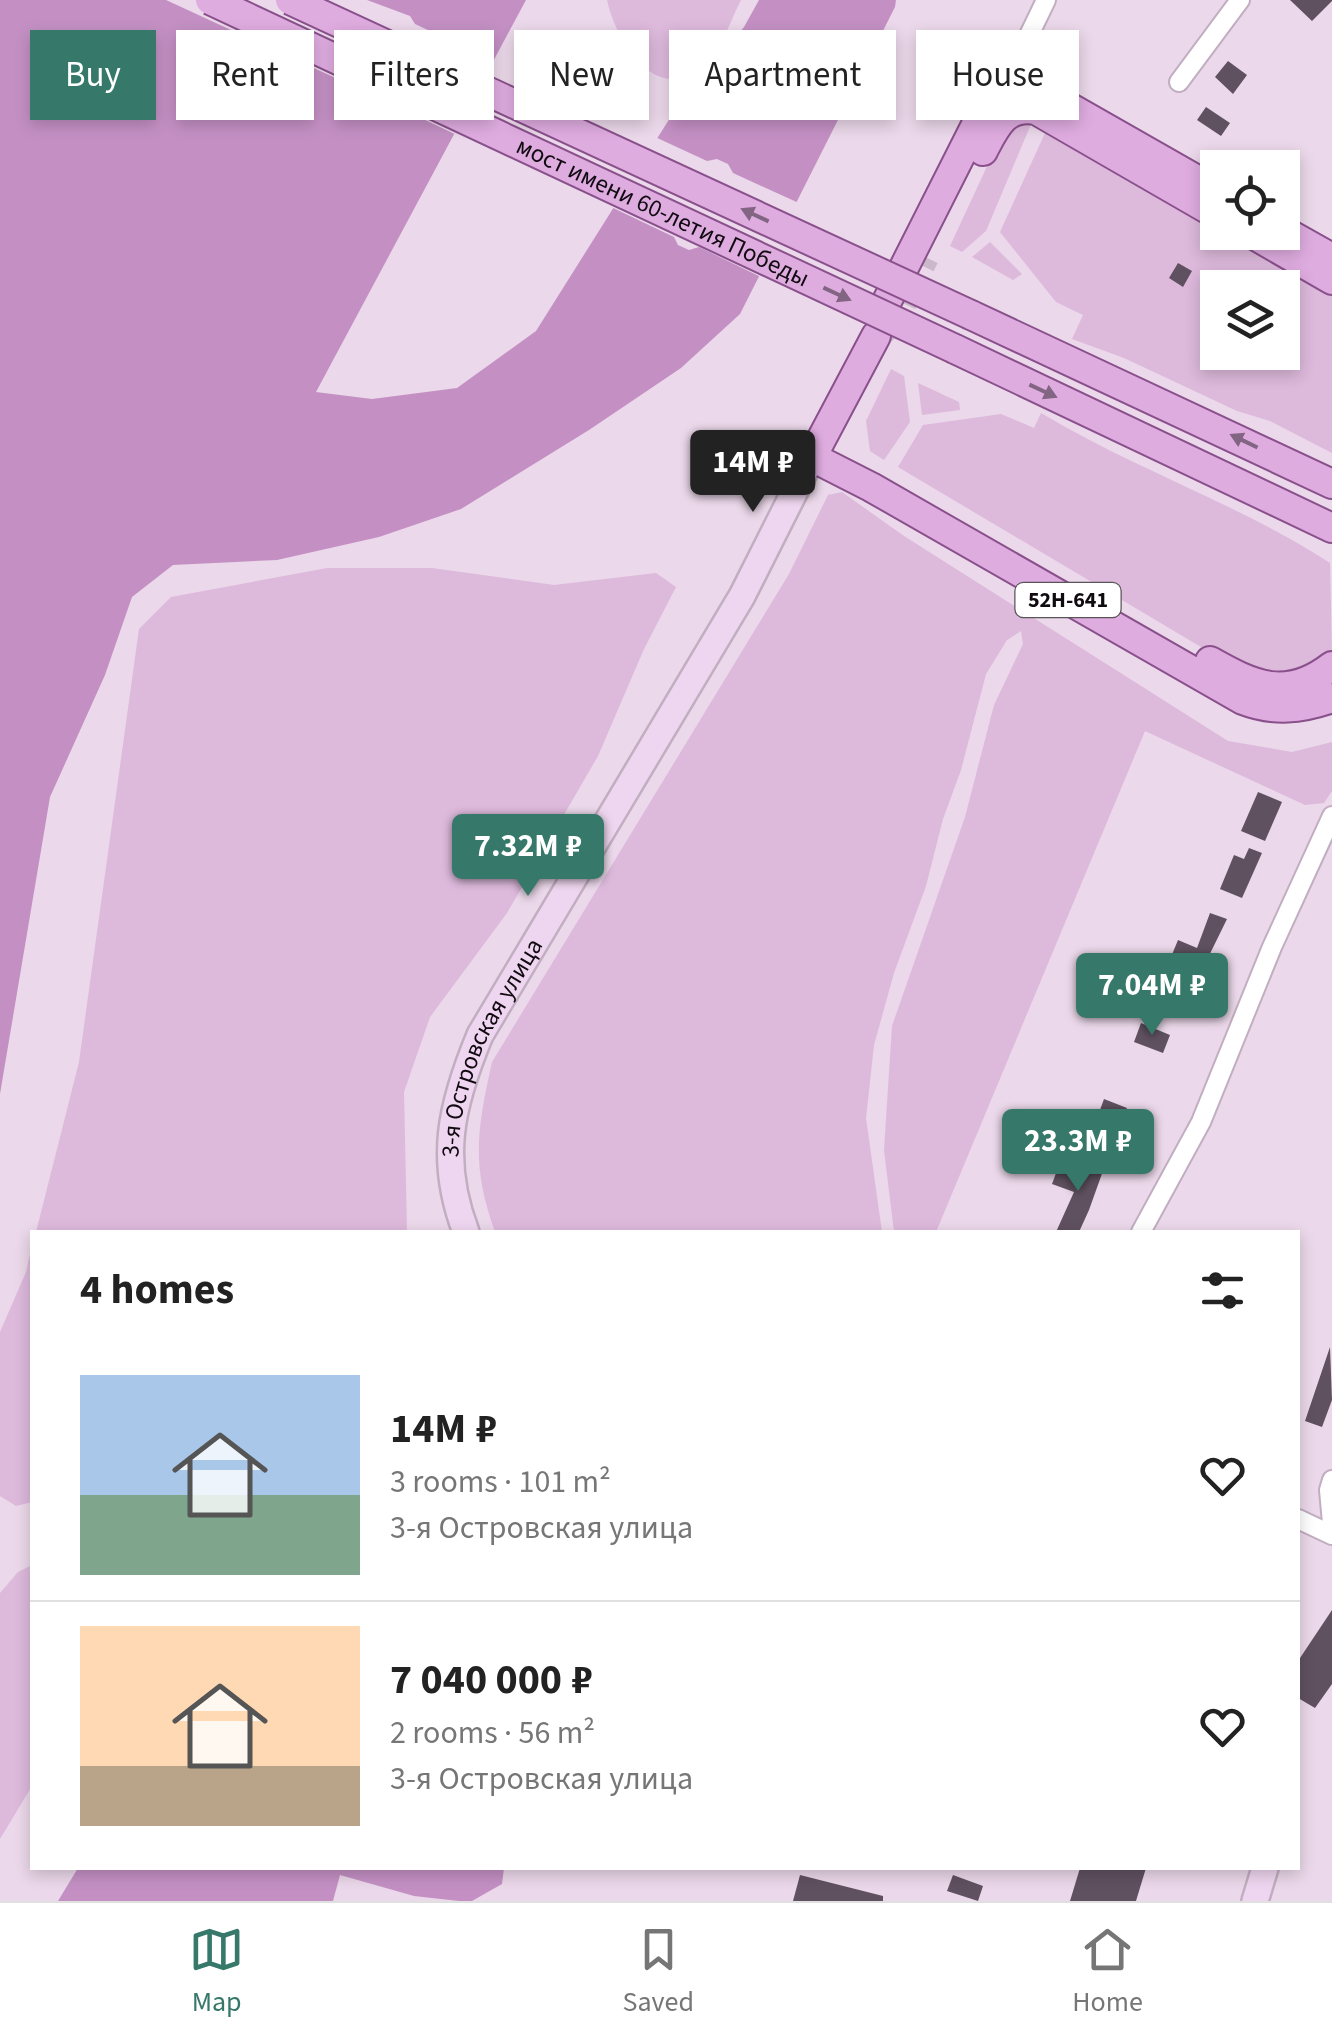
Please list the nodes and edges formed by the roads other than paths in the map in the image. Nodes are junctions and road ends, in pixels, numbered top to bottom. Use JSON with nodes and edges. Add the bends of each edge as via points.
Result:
{"nodes":[{"id":1,"x":210,"y":0,"type":"edge"},
{"id":2,"x":290,"y":0,"type":"edge"},
{"id":3,"x":1046,"y":0,"type":"edge"},
{"id":4,"x":1240,"y":0,"type":"edge"},
{"id":5,"x":1032,"y":30,"type":"edge"},
{"id":6,"x":1179,"y":82,"type":"dead end"},
{"id":7,"x":1079,"y":113,"type":"edge"},
{"id":8,"x":979,"y":120,"type":"edge"},
{"id":9,"x":1200,"y":182,"type":"edge"},
{"id":10,"x":1200,"y":205,"type":"edge"},
{"id":11,"x":1300,"y":240,"type":"edge"},
{"id":12,"x":1280,"y":250,"type":"edge"},
{"id":13,"x":925,"y":257,"type":"tunnel mouth"},
{"id":14,"x":1332,"y":258,"type":"edge"},
{"id":15,"x":1332,"y":280,"type":"edge"},
{"id":16,"x":816,"y":449,"type":"junction"},
{"id":17,"x":1332,"y":484,"type":"edge"},
{"id":18,"x":1329,"y":530,"type":"edge"},
{"id":19,"x":1332,"y":666,"type":"edge"},
{"id":20,"x":1332,"y":698,"type":"edge"},
{"id":21,"x":1332,"y":816,"type":"edge"},
{"id":22,"x":465,"y":1230,"type":"edge"},
{"id":23,"x":1142,"y":1230,"type":"edge"},
{"id":24,"x":1332,"y":1480,"type":"edge"},
{"id":25,"x":1300,"y":1520,"type":"edge"},
{"id":26,"x":1332,"y":1523,"type":"edge"},
{"id":27,"x":1332,"y":1535,"type":"edge"},
{"id":28,"x":1264,"y":1870,"type":"edge"},
{"id":29,"x":1255,"y":1901,"type":"edge"}],
"edges":[{"from":1,"to":18,"type":"main road","name":"мост имени 60-летия Победы","one_way":true,"bridge":true},
{"from":17,"to":2,"type":"main road","name":"мост имени 60-летия Победы","one_way":true,"bridge":true},
{"from":3,"to":5,"type":"street"},
{"from":4,"to":6,"type":"street"},
{"from":7,"to":9,"type":"main road"},
{"from":8,"to":16,"type":"main road"},
{"from":10,"to":13,"type":"main road","via":[[1027,108],[998,122]]},
{"from":11,"to":14,"type":"main road"},
{"from":12,"to":15,"type":"main road"},
{"from":16,"to":19,"type":"main road","number":"52Н-641","via":[[1259,685],[1298,686]]},
{"from":16,"to":20,"type":"main road","number":"52Н-641","via":[[1243,700],[1274,709]]},
{"from":16,"to":22,"type":"main road","name":"3-я Островская улица","via":[[742,596],[480,1035],[459,1085],[451,1132],[451,1174]]},
{"from":21,"to":23,"type":"street","via":[[1201,1122]]},
{"from":24,"to":26,"type":"street"},
{"from":25,"to":27,"type":"street"},
{"from":28,"to":29,"type":"main road"}]}
